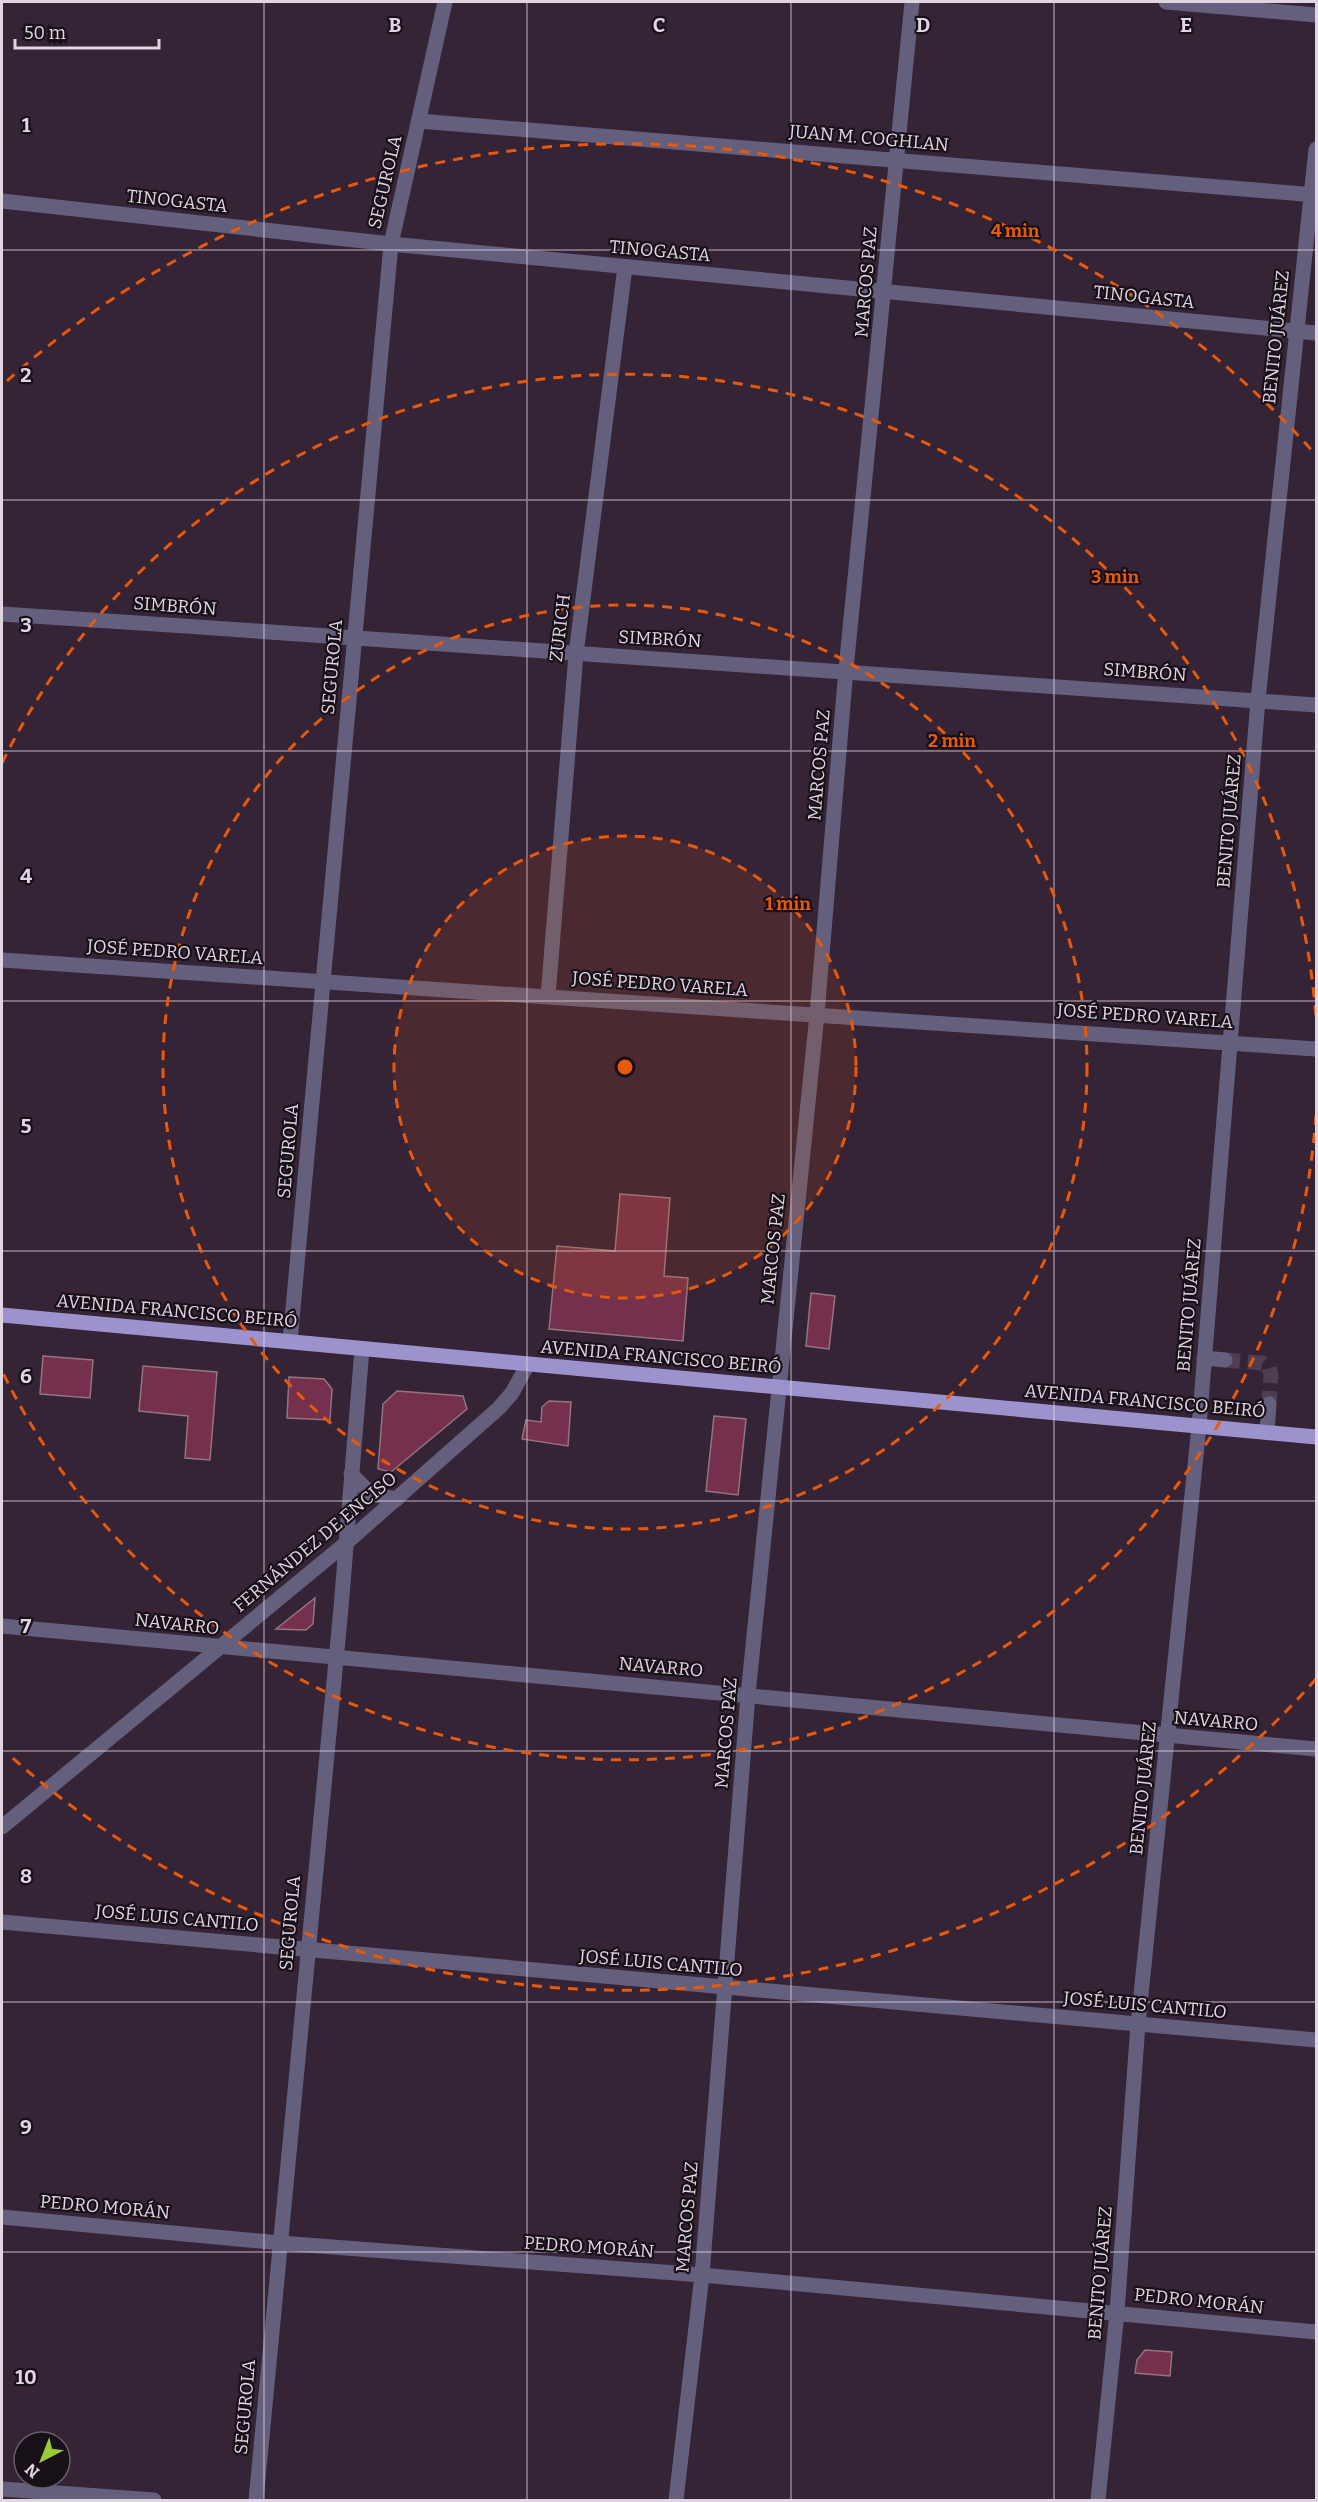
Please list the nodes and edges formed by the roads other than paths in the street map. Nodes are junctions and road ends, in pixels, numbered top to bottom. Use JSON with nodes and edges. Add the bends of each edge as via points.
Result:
{"nodes":[{"id":1,"x":445,"y":2,"type":"edge"},
{"id":2,"x":912,"y":2,"type":"edge"},
{"id":3,"x":1166,"y":2,"type":"edge"},
{"id":4,"x":1317,"y":15,"type":"edge"},
{"id":5,"x":419,"y":121,"type":"junction"},
{"id":6,"x":1317,"y":149,"type":"edge"},
{"id":7,"x":897,"y":160,"type":"junction"},
{"id":8,"x":1314,"y":195,"type":"edge"},
{"id":9,"x":2,"y":201,"type":"edge"},
{"id":10,"x":391,"y":244,"type":"junction"},
{"id":11,"x":625,"y":267,"type":"junction"},
{"id":12,"x":885,"y":290,"type":"junction"},
{"id":13,"x":1296,"y":332,"type":"junction"},
{"id":14,"x":1317,"y":333,"type":"edge"},
{"id":15,"x":2,"y":614,"type":"edge"},
{"id":16,"x":355,"y":638,"type":"junction"},
{"id":17,"x":576,"y":654,"type":"junction"},
{"id":18,"x":846,"y":669,"type":"junction"},
{"id":19,"x":1258,"y":700,"type":"junction"},
{"id":20,"x":1317,"y":705,"type":"edge"},
{"id":21,"x":2,"y":960,"type":"edge"},
{"id":22,"x":323,"y":982,"type":"junction"},
{"id":23,"x":548,"y":996,"type":"junction"},
{"id":24,"x":817,"y":1014,"type":"junction"},
{"id":25,"x":1230,"y":1041,"type":"junction"},
{"id":26,"x":1317,"y":1049,"type":"edge"},
{"id":27,"x":2,"y":1315,"type":"edge"},
{"id":28,"x":290,"y":1341,"type":"junction"},
{"id":29,"x":362,"y":1349,"type":"junction"},
{"id":30,"x":1204,"y":1358,"type":"junction"},
{"id":31,"x":1225,"y":1360,"type":"tunnel mouth"},
{"id":32,"x":528,"y":1364,"type":"junction"},
{"id":33,"x":778,"y":1387,"type":"junction"},
{"id":34,"x":1269,"y":1404,"type":"tunnel mouth"},
{"id":35,"x":1198,"y":1426,"type":"junction"},
{"id":36,"x":1267,"y":1432,"type":"junction"},
{"id":37,"x":1317,"y":1437,"type":"edge"},
{"id":38,"x":351,"y":1474,"type":"junction"},
{"id":39,"x":397,"y":1499,"type":"junction"},
{"id":40,"x":345,"y":1544,"type":"junction"},
{"id":41,"x":2,"y":1626,"type":"edge"},
{"id":42,"x":218,"y":1648,"type":"junction"},
{"id":43,"x":336,"y":1656,"type":"junction"},
{"id":44,"x":748,"y":1695,"type":"junction"},
{"id":45,"x":1168,"y":1736,"type":"junction"},
{"id":46,"x":1317,"y":1749,"type":"edge"},
{"id":47,"x":2,"y":1827,"type":"edge"},
{"id":48,"x":2,"y":1922,"type":"edge"},
{"id":49,"x":307,"y":1950,"type":"junction"},
{"id":50,"x":726,"y":1989,"type":"junction"},
{"id":51,"x":1138,"y":2024,"type":"junction"},
{"id":52,"x":1317,"y":2040,"type":"edge"},
{"id":53,"x":2,"y":2217,"type":"edge"},
{"id":54,"x":280,"y":2243,"type":"junction"},
{"id":55,"x":702,"y":2275,"type":"junction"},
{"id":56,"x":1117,"y":2312,"type":"junction"},
{"id":57,"x":1317,"y":2332,"type":"edge"},
{"id":58,"x":2,"y":2490,"type":"edge"},
{"id":59,"x":154,"y":2500,"type":"edge"},
{"id":60,"x":256,"y":2500,"type":"edge"},
{"id":61,"x":676,"y":2500,"type":"edge"},
{"id":62,"x":1098,"y":2500,"type":"edge"}],
"edges":[{"from":1,"to":5,"type":"street","name":"SEGUROLA"},
{"from":2,"to":7,"type":"street","name":"MARCOS PAZ"},
{"from":3,"to":4,"type":"street"},
{"from":5,"to":7,"type":"street","name":"JUAN M. COGHLAN"},
{"from":5,"to":10,"type":"street","name":"SEGUROLA"},
{"from":6,"to":8,"type":"street","name":"BENITO JUÁREZ"},
{"from":7,"to":8,"type":"street","name":"JUAN M. COGHLAN"},
{"from":7,"to":12,"type":"street","name":"MARCOS PAZ"},
{"from":8,"to":13,"type":"street","name":"BENITO JUÁREZ"},
{"from":9,"to":10,"type":"street","name":"TINOGASTA"},
{"from":10,"to":11,"type":"street","name":"TINOGASTA"},
{"from":10,"to":16,"type":"street","name":"SEGUROLA"},
{"from":11,"to":12,"type":"street","name":"TINOGASTA"},
{"from":11,"to":17,"type":"street","name":"ZURICH"},
{"from":12,"to":13,"type":"street","name":"TINOGASTA"},
{"from":12,"to":18,"type":"street","name":"MARCOS PAZ"},
{"from":13,"to":14,"type":"street","name":"TINOGASTA"},
{"from":13,"to":19,"type":"street","name":"BENITO JUÁREZ"},
{"from":15,"to":16,"type":"street","name":"SIMBRÓN"},
{"from":16,"to":17,"type":"street","name":"SIMBRÓN"},
{"from":16,"to":22,"type":"street","name":"SEGUROLA"},
{"from":17,"to":18,"type":"street","name":"SIMBRÓN"},
{"from":17,"to":23,"type":"street","name":"ZURICH"},
{"from":18,"to":19,"type":"street","name":"SIMBRÓN"},
{"from":18,"to":24,"type":"street","name":"MARCOS PAZ"},
{"from":19,"to":20,"type":"street","name":"SIMBRÓN"},
{"from":19,"to":25,"type":"street","name":"BENITO JUÁREZ"},
{"from":21,"to":22,"type":"street","name":"JOSÉ PEDRO VARELA"},
{"from":22,"to":23,"type":"street","name":"JOSÉ PEDRO VARELA"},
{"from":22,"to":28,"type":"street","name":"SEGUROLA"},
{"from":23,"to":24,"type":"street","name":"JOSÉ PEDRO VARELA"},
{"from":24,"to":25,"type":"street","name":"JOSÉ PEDRO VARELA"},
{"from":24,"to":33,"type":"street","name":"MARCOS PAZ"},
{"from":25,"to":26,"type":"street","name":"JOSÉ PEDRO VARELA"},
{"from":25,"to":30,"type":"street","name":"BENITO JUÁREZ"},
{"from":27,"to":28,"type":"main road","name":"AVENIDA FRANCISCO BEIRÓ"},
{"from":28,"to":29,"type":"main road","name":"AVENIDA FRANCISCO BEIRÓ"},
{"from":29,"to":32,"type":"main road","name":"AVENIDA FRANCISCO BEIRÓ"},
{"from":29,"to":38,"type":"street","name":"SEGUROLA"},
{"from":30,"to":31,"type":"street"},
{"from":30,"to":35,"type":"street","name":"BENITO JUÁREZ"},
{"from":32,"to":33,"type":"main road","name":"AVENIDA FRANCISCO BEIRÓ"},
{"from":32,"to":39,"type":"street","name":"FERNÁNDEZ DE ENCISO","via":[[500,1408]]},
{"from":33,"to":35,"type":"main road","name":"AVENIDA FRANCISCO BEIRÓ"},
{"from":33,"to":44,"type":"street","name":"MARCOS PAZ"},
{"from":34,"to":36,"type":"street"},
{"from":35,"to":36,"type":"main road","name":"AVENIDA FRANCISCO BEIRÓ"},
{"from":35,"to":45,"type":"street","name":"BENITO JUÁREZ"},
{"from":36,"to":37,"type":"main road","name":"AVENIDA FRANCISCO BEIRÓ"},
{"from":38,"to":39,"type":"street","via":[[371,1494]]},
{"from":38,"to":40,"type":"street","name":"SEGUROLA"},
{"from":39,"to":40,"type":"street","name":"FERNÁNDEZ DE ENCISO"},
{"from":40,"to":42,"type":"street","name":"FERNÁNDEZ DE ENCISO"},
{"from":40,"to":43,"type":"street","name":"SEGUROLA"},
{"from":41,"to":42,"type":"street","name":"NAVARRO"},
{"from":42,"to":43,"type":"street","name":"NAVARRO"},
{"from":42,"to":47,"type":"street","name":"FERNÁNDEZ DE ENCISO"},
{"from":43,"to":44,"type":"street","name":"NAVARRO"},
{"from":43,"to":49,"type":"street","name":"SEGUROLA"},
{"from":44,"to":45,"type":"street","name":"NAVARRO"},
{"from":44,"to":50,"type":"street","name":"MARCOS PAZ"},
{"from":45,"to":46,"type":"street","name":"NAVARRO"},
{"from":45,"to":51,"type":"street","name":"BENITO JUÁREZ"},
{"from":48,"to":49,"type":"street","name":"JOSÉ LUIS CANTILO"},
{"from":49,"to":50,"type":"street","name":"JOSÉ LUIS CANTILO"},
{"from":49,"to":54,"type":"street","name":"SEGUROLA"},
{"from":50,"to":51,"type":"street","name":"JOSÉ LUIS CANTILO"},
{"from":50,"to":55,"type":"street","name":"MARCOS PAZ"},
{"from":51,"to":52,"type":"street","name":"JOSÉ LUIS CANTILO"},
{"from":51,"to":56,"type":"street","name":"BENITO JUÁREZ"},
{"from":53,"to":54,"type":"street","name":"PEDRO MORÁN"},
{"from":54,"to":55,"type":"street","name":"PEDRO MORÁN"},
{"from":54,"to":60,"type":"street","name":"SEGUROLA"},
{"from":55,"to":56,"type":"street","name":"PEDRO MORÁN"},
{"from":55,"to":61,"type":"street","name":"MARCOS PAZ"},
{"from":56,"to":57,"type":"street","name":"PEDRO MORÁN"},
{"from":56,"to":62,"type":"street","name":"BENITO JUÁREZ"},
{"from":58,"to":59,"type":"street"}]}
